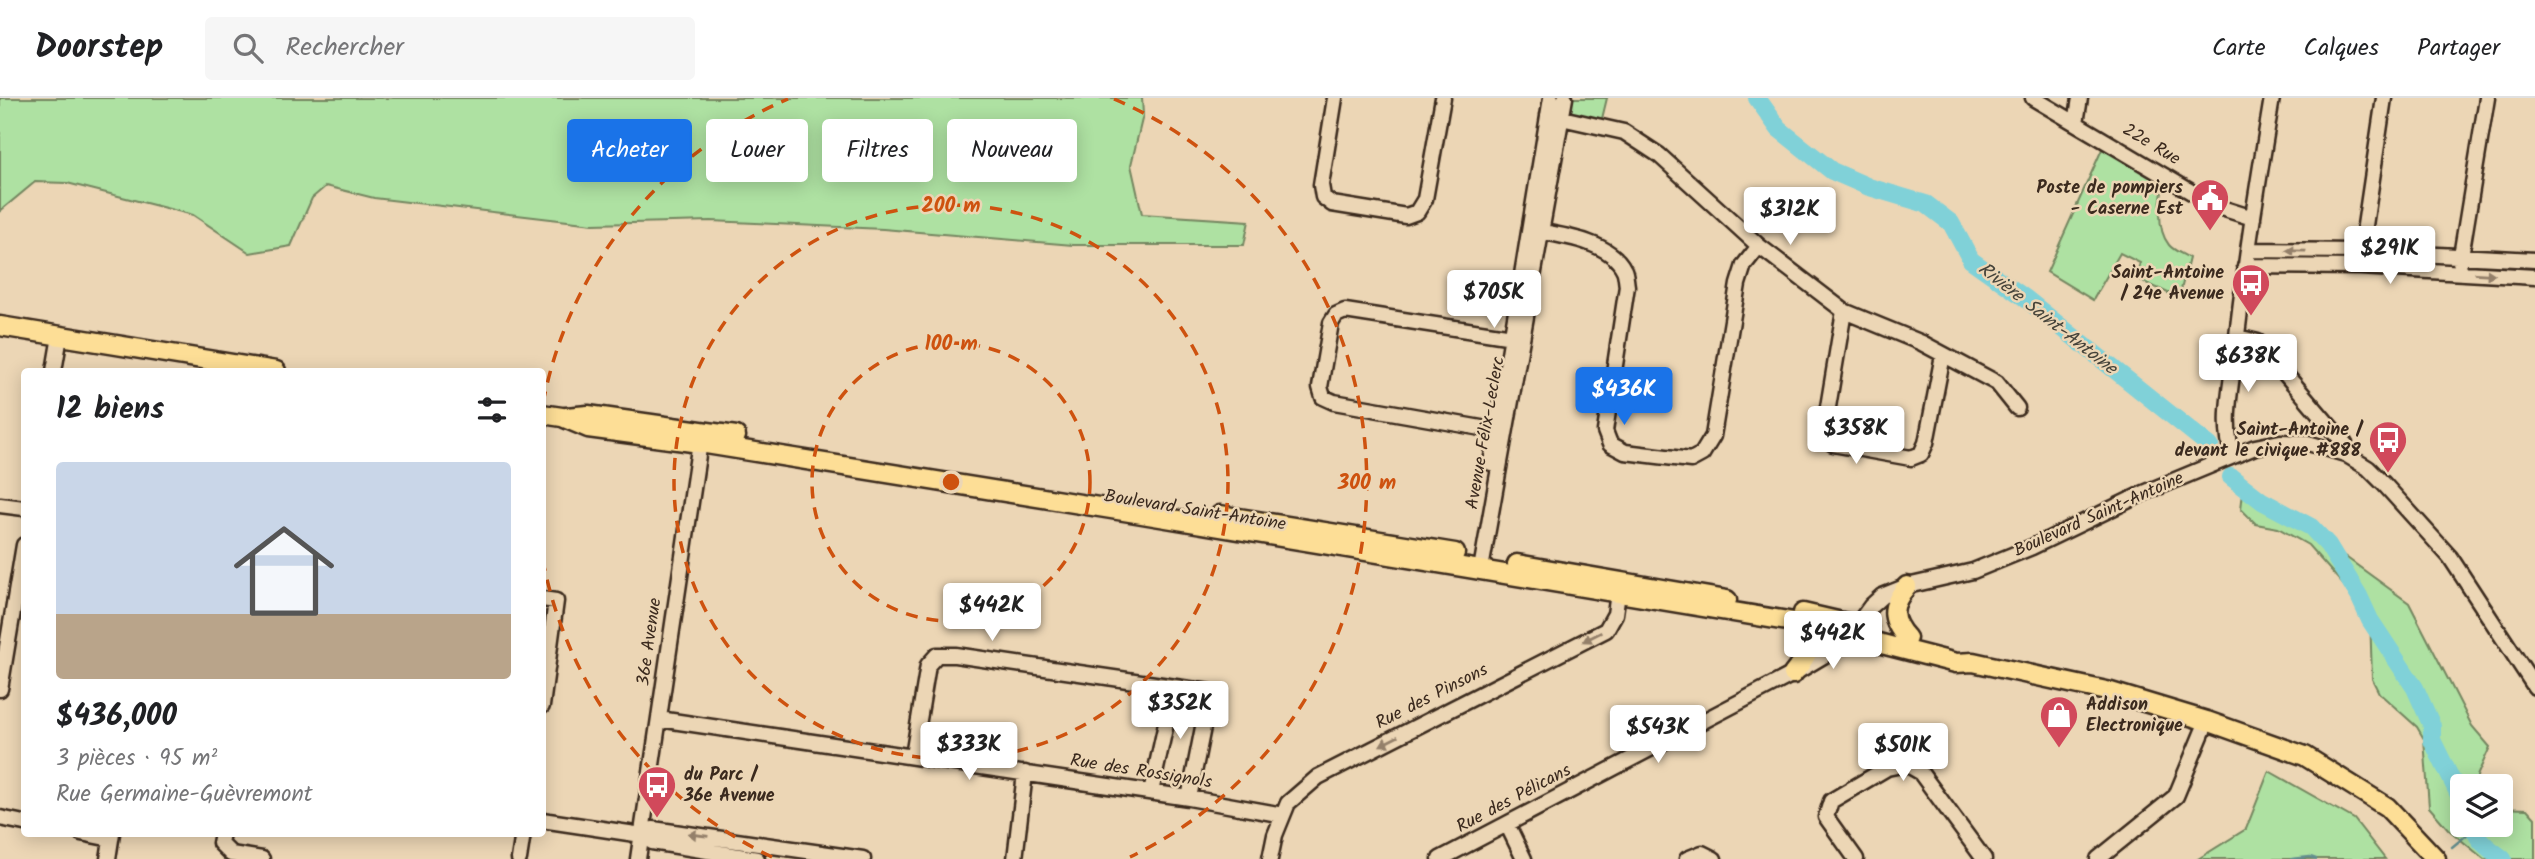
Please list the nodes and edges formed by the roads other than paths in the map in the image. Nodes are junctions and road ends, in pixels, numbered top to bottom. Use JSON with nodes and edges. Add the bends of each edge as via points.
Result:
{"nodes":[{"id":1,"x":1335,"y":98,"type":"edge"},
{"id":2,"x":1443,"y":98,"type":"edge"},
{"id":3,"x":1551,"y":98,"type":"edge"},
{"id":4,"x":1565,"y":98,"type":"edge"},
{"id":5,"x":2033,"y":98,"type":"edge"},
{"id":6,"x":2080,"y":98,"type":"edge"},
{"id":7,"x":2272,"y":98,"type":"edge"},
{"id":8,"x":2384,"y":98,"type":"edge"},
{"id":9,"x":2487,"y":98,"type":"edge"},
{"id":10,"x":1555,"y":116,"type":"junction"},
{"id":11,"x":2076,"y":123,"type":"junction"},
{"id":12,"x":2253,"y":218,"type":"junction"},
{"id":13,"x":1535,"y":231,"type":"junction"},
{"id":14,"x":1759,"y":246,"type":"junction"},
{"id":15,"x":2248,"y":250,"type":"junction"},
{"id":16,"x":2360,"y":251,"type":"junction"},
{"id":17,"x":2461,"y":255,"type":"junction"},
{"id":18,"x":2535,"y":260,"type":"edge"},
{"id":19,"x":2245,"y":266,"type":"junction"},
{"id":20,"x":2360,"y":267,"type":"junction"},
{"id":21,"x":2458,"y":273,"type":"junction"},
{"id":22,"x":2535,"y":277,"type":"edge"},
{"id":23,"x":1844,"y":311,"type":"junction"},
{"id":24,"x":0,"y":326,"type":"edge"},
{"id":25,"x":60,"y":336,"type":"junction"},
{"id":26,"x":1516,"y":337,"type":"junction"},
{"id":27,"x":2237,"y":337,"type":"junction"},
{"id":28,"x":1943,"y":355,"type":"junction"},
{"id":29,"x":55,"y":368,"type":"edge"},
{"id":30,"x":257,"y":368,"type":"edge"},
{"id":31,"x":2017,"y":408,"type":"dead end"},
{"id":32,"x":546,"y":415,"type":"edge"},
{"id":33,"x":1501,"y":432,"type":"junction"},
{"id":34,"x":701,"y":437,"type":"junction"},
{"id":35,"x":2345,"y":454,"type":"junction"},
{"id":36,"x":2233,"y":456,"type":"junction"},
{"id":37,"x":0,"y":505,"type":"edge"},
{"id":38,"x":21,"y":508,"type":"edge"},
{"id":39,"x":1479,"y":563,"type":"junction"},
{"id":40,"x":21,"y":579,"type":"edge"},
{"id":41,"x":1907,"y":586,"type":"junction"},
{"id":42,"x":1619,"y":588,"type":"junction"},
{"id":43,"x":549,"y":600,"type":"edge"},
{"id":44,"x":1800,"y":623,"type":"junction"},
{"id":45,"x":1853,"y":630,"type":"junction"},
{"id":46,"x":1908,"y":638,"type":"junction"},
{"id":47,"x":546,"y":651,"type":"edge"},
{"id":48,"x":1973,"y":662,"type":"junction"},
{"id":49,"x":1793,"y":674,"type":"junction"},
{"id":50,"x":1174,"y":687,"type":"junction"},
{"id":51,"x":2535,"y":687,"type":"edge"},
{"id":52,"x":0,"y":689,"type":"edge"},
{"id":53,"x":659,"y":719,"type":"junction"},
{"id":54,"x":2207,"y":721,"type":"junction"},
{"id":55,"x":914,"y":757,"type":"junction"},
{"id":56,"x":1025,"y":773,"type":"junction"},
{"id":57,"x":1151,"y":792,"type":"junction"},
{"id":58,"x":1189,"y":798,"type":"junction"},
{"id":59,"x":1283,"y":815,"type":"junction"},
{"id":60,"x":0,"y":818,"type":"edge"},
{"id":61,"x":546,"y":821,"type":"edge"},
{"id":62,"x":21,"y":822,"type":"edge"},
{"id":63,"x":1507,"y":824,"type":"junction"},
{"id":64,"x":642,"y":835,"type":"junction"},
{"id":65,"x":112,"y":837,"type":"edge"},
{"id":66,"x":221,"y":837,"type":"edge"},
{"id":67,"x":522,"y":837,"type":"edge"},
{"id":68,"x":108,"y":859,"type":"edge"},
{"id":69,"x":262,"y":859,"type":"edge"},
{"id":70,"x":519,"y":859,"type":"edge"},
{"id":71,"x":638,"y":859,"type":"edge"},
{"id":72,"x":757,"y":859,"type":"edge"},
{"id":73,"x":863,"y":859,"type":"edge"},
{"id":74,"x":1015,"y":859,"type":"edge"},
{"id":75,"x":1270,"y":859,"type":"edge"},
{"id":76,"x":1440,"y":859,"type":"edge"},
{"id":77,"x":1524,"y":859,"type":"edge"},
{"id":78,"x":1687,"y":859,"type":"edge"},
{"id":79,"x":1714,"y":859,"type":"edge"},
{"id":80,"x":1856,"y":859,"type":"edge"},
{"id":81,"x":1984,"y":859,"type":"edge"},
{"id":82,"x":2098,"y":859,"type":"edge"},
{"id":83,"x":2436,"y":859,"type":"edge"}],
"edges":[{"from":1,"to":2,"type":"street","via":[[1323,197],[1332,204],[1406,216],[1417,212],[1425,199]]},
{"from":3,"to":10,"type":"street","name":"Avenue Félix-Leclerc"},
{"from":4,"to":10,"type":"street","name":"Avenue Félix-Leclerc"},
{"from":5,"to":11,"type":"street","name":"22e Rue"},
{"from":6,"to":11,"type":"street"},
{"from":7,"to":12,"type":"street"},
{"from":8,"to":16,"type":"street"},
{"from":9,"to":17,"type":"street"},
{"from":10,"to":13,"type":"street","name":"Avenue Félix-Leclerc"},
{"from":10,"to":14,"type":"street","via":[[1624,132],[1659,155]]},
{"from":11,"to":12,"type":"street","name":"22e Rue","via":[[2215,206]]},
{"from":12,"to":15,"type":"street"},
{"from":13,"to":14,"type":"street","via":[[1587,241],[1607,251],[1624,269],[1627,286],[1605,431],[1610,444],[1625,452],[1690,460],[1702,454],[1713,436],[1738,284],[1744,265]]},
{"from":13,"to":26,"type":"street","name":"Avenue Félix-Leclerc"},
{"from":14,"to":23,"type":"street"},
{"from":16,"to":15,"type":"street","one_way":true},
{"from":15,"to":19,"type":"street"},
{"from":16,"to":17,"type":"street"},
{"from":16,"to":20,"type":"street"},
{"from":17,"to":18,"type":"street"},
{"from":17,"to":21,"type":"street"},
{"from":19,"to":20,"type":"street"},
{"from":19,"to":27,"type":"street"},
{"from":20,"to":21,"type":"street"},
{"from":21,"to":22,"type":"street","one_way":true},
{"from":23,"to":28,"type":"street"},
{"from":23,"to":28,"type":"street","via":[[1824,431],[1833,444],[1911,458],[1921,454]]},
{"from":24,"to":25,"type":"main road"},
{"from":25,"to":29,"type":"street"},
{"from":25,"to":30,"type":"main road"},
{"from":26,"to":33,"type":"street","name":"Avenue Félix-Leclerc"},
{"from":26,"to":33,"type":"street","via":[[1345,312],[1331,323],[1320,387],[1323,397],[1334,402]]},
{"from":27,"to":35,"type":"street","via":[[2258,342],[2345,444]]},
{"from":27,"to":36,"type":"street","via":[[2227,423]]},
{"from":28,"to":31,"type":"street","via":[[1997,383]]},
{"from":32,"to":34,"type":"main road","name":"Boulevard Saint-Antoine","via":[[588,415]]},
{"from":33,"to":39,"type":"street","name":"Avenue Félix-Leclerc"},
{"from":34,"to":39,"type":"main road","name":"Boulevard Saint-Antoine"},
{"from":34,"to":53,"type":"street","name":"36e Avenue"},
{"from":35,"to":36,"type":"street","name":"Boulevard Saint-Antoine","via":[[2308,443],[2280,442]]},
{"from":35,"to":51,"type":"street","name":"Boulevard Saint-Antoine","via":[[2368,468],[2450,556]]},
{"from":36,"to":41,"type":"street","name":"Boulevard Saint-Antoine","via":[[1973,571]]},
{"from":37,"to":38,"type":"street"},
{"from":39,"to":42,"type":"main road","name":"Boulevard Saint-Antoine"},
{"from":40,"to":52,"type":"street"},
{"from":41,"to":45,"type":"street","name":"Boulevard Saint-Antoine","via":[[1882,596]]},
{"from":41,"to":46,"type":"main road","via":[[1894,611],[1897,626]]},
{"from":42,"to":44,"type":"main road","name":"Boulevard Saint-Antoine"},
{"from":42,"to":45,"type":"main road","name":"Boulevard Saint-Antoine","via":[[1827,617]]},
{"from":42,"to":59,"type":"street","name":"Rue des Pinsons","one_way":true,"via":[[1615,614],[1606,630],[1318,777],[1288,803]]},
{"from":43,"to":47,"type":"street"},
{"from":44,"to":45,"type":"main road","name":"Boulevard Saint-Antoine"},
{"from":44,"to":49,"type":"main road","via":[[1811,641],[1808,654]]},
{"from":45,"to":46,"type":"main road"},
{"from":45,"to":48,"type":"main road","via":[[1956,663]]},
{"from":45,"to":49,"type":"street","name":"Rue des Pélicans","via":[[1830,652]]},
{"from":46,"to":48,"type":"main road","via":[[1960,651]]},
{"from":48,"to":54,"type":"main road","via":[[2111,692]]},
{"from":49,"to":63,"type":"street","name":"Rue des Pélicans"},
{"from":50,"to":55,"type":"street","via":[[937,656],[928,666]]},
{"from":50,"to":57,"type":"street"},
{"from":50,"to":58,"type":"street","via":[[1210,692]]},
{"from":53,"to":55,"type":"street","name":"Rue des Rossignols"},
{"from":53,"to":64,"type":"street","name":"36e Avenue"},
{"from":54,"to":82,"type":"street","via":[[2176,796]]},
{"from":54,"to":83,"type":"main road","via":[[2305,757],[2387,807]]},
{"from":55,"to":56,"type":"street","name":"Rue des Rossignols"},
{"from":56,"to":57,"type":"street","name":"Rue des Rossignols"},
{"from":56,"to":74,"type":"street"},
{"from":57,"to":58,"type":"street","name":"Rue des Rossignols"},
{"from":58,"to":59,"type":"street","name":"Rue des Rossignols"},
{"from":59,"to":75,"type":"street","name":"Rue des Pinsons"},
{"from":60,"to":62,"type":"street"},
{"from":61,"to":64,"type":"street"},
{"from":63,"to":76,"type":"street","name":"Rue des Pélicans"},
{"from":63,"to":77,"type":"street"},
{"from":64,"to":71,"type":"street","name":"36e Avenue"},
{"from":64,"to":72,"type":"street","via":[[652,842]]},
{"from":73,"to":64,"type":"street","one_way":true,"via":[[653,829]]},
{"from":65,"to":68,"type":"street"},
{"from":66,"to":69,"type":"street","via":[[220,843],[231,854]]},
{"from":67,"to":70,"type":"street"},
{"from":78,"to":79,"type":"street","via":[[1702,853]]},
{"from":80,"to":81,"type":"street","via":[[1826,817],[1831,801],[1887,768],[1906,764],[1920,772]]}]}
